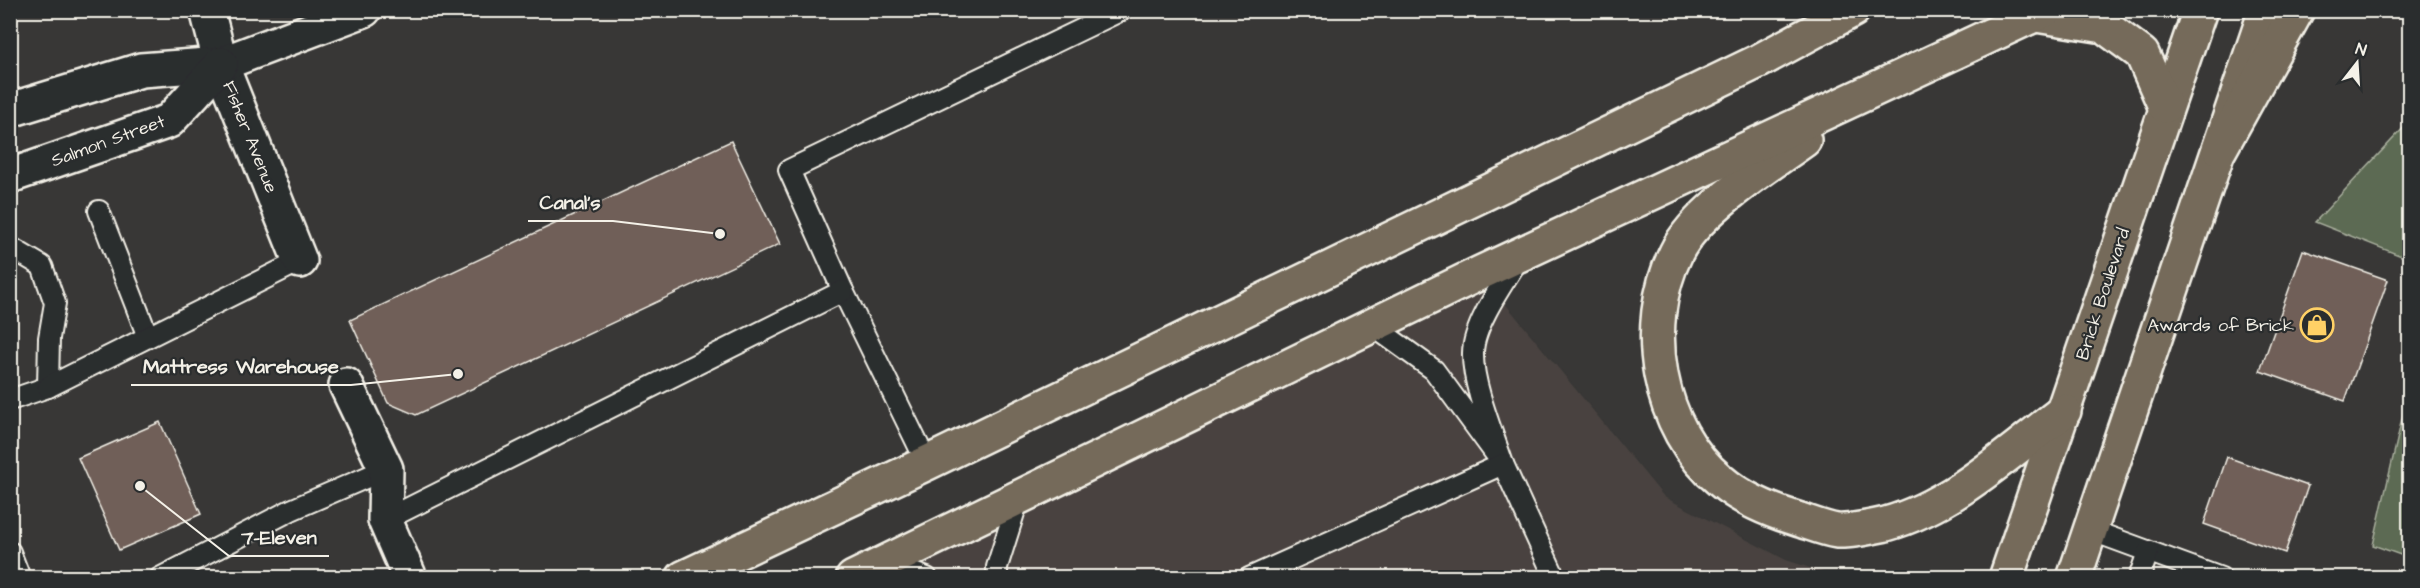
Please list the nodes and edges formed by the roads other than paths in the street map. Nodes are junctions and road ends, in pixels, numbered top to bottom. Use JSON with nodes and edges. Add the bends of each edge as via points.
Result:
{"nodes":[{"id":1,"x":207,"y":10,"type":"edge"},
{"id":2,"x":364,"y":10,"type":"edge"},
{"id":3,"x":1122,"y":10,"type":"edge"},
{"id":4,"x":1853,"y":10,"type":"edge"},
{"id":5,"x":2200,"y":10,"type":"edge"},
{"id":6,"x":2265,"y":10,"type":"edge"},
{"id":7,"x":2297,"y":10,"type":"edge"},
{"id":8,"x":2041,"y":13,"type":"edge"},
{"id":9,"x":221,"y":64,"type":"junction"},
{"id":10,"x":1870,"y":93,"type":"junction"},
{"id":11,"x":2165,"y":106,"type":"junction"},
{"id":12,"x":10,"y":110,"type":"edge"},
{"id":13,"x":2220,"y":149,"type":"junction"},
{"id":14,"x":10,"y":176,"type":"edge"},
{"id":15,"x":99,"y":211,"type":"dead end"},
{"id":16,"x":10,"y":248,"type":"edge"},
{"id":17,"x":1521,"y":254,"type":"junction"},
{"id":18,"x":300,"y":261,"type":"joint"},
{"id":19,"x":843,"y":291,"type":"junction"},
{"id":20,"x":1373,"y":326,"type":"junction"},
{"id":21,"x":148,"y":337,"type":"junction"},
{"id":22,"x":346,"y":385,"type":"dead end"},
{"id":23,"x":48,"y":387,"type":"junction"},
{"id":24,"x":10,"y":400,"type":"edge"},
{"id":25,"x":2064,"y":411,"type":"junction"},
{"id":26,"x":927,"y":463,"type":"junction"},
{"id":27,"x":1503,"y":464,"type":"junction"},
{"id":28,"x":386,"y":469,"type":"junction"},
{"id":29,"x":1019,"y":497,"type":"junction"},
{"id":30,"x":385,"y":520,"type":"junction"},
{"id":31,"x":2090,"y":530,"type":"junction"},
{"id":32,"x":10,"y":552,"type":"edge"},
{"id":33,"x":2148,"y":552,"type":"junction"},
{"id":34,"x":884,"y":562,"type":"junction"},
{"id":35,"x":20,"y":578,"type":"edge"},
{"id":36,"x":160,"y":578,"type":"edge"},
{"id":37,"x":410,"y":578,"type":"edge"},
{"id":38,"x":683,"y":578,"type":"edge"},
{"id":39,"x":853,"y":578,"type":"edge"},
{"id":40,"x":927,"y":578,"type":"edge"},
{"id":41,"x":997,"y":578,"type":"edge"},
{"id":42,"x":1249,"y":578,"type":"edge"},
{"id":43,"x":1555,"y":578,"type":"edge"},
{"id":44,"x":2006,"y":578,"type":"edge"},
{"id":45,"x":2074,"y":578,"type":"edge"},
{"id":46,"x":2139,"y":578,"type":"edge"},
{"id":47,"x":2221,"y":578,"type":"edge"}],
"edges":[{"from":1,"to":9,"type":"street","name":"Fisher Avenue"},
{"from":2,"to":9,"type":"street","name":"Salmon Street"},
{"from":3,"to":19,"type":"lane","via":[[789,170]]},
{"from":4,"to":26,"type":"main road","via":[[1759,62]]},
{"from":5,"to":11,"type":"main road","name":"Brick Boulevard"},
{"from":6,"to":13,"type":"main road"},
{"from":7,"to":13,"type":"main road"},
{"from":8,"to":10,"type":"main road"},
{"from":8,"to":11,"type":"main road","via":[[2104,26],[2142,54]]},
{"from":9,"to":12,"type":"street","name":"Salmon Street","via":[[141,70]]},
{"from":9,"to":14,"type":"street","name":"Salmon Street","via":[[169,121]]},
{"from":9,"to":18,"type":"street","name":"Fisher Avenue"},
{"from":10,"to":17,"type":"main road"},
{"from":10,"to":25,"type":"main road","via":[[1736,188],[1677,250],[1663,283],[1658,355],[1675,420],[1693,452],[1720,481],[1746,498],[1786,516],[1837,531],[1885,524],[1941,503]]},
{"from":11,"to":25,"type":"main road","name":"Brick Boulevard"},
{"from":13,"to":31,"type":"main road"},
{"from":15,"to":21,"type":"lane"},
{"from":16,"to":23,"type":"lane","via":[[42,266],[55,303],[49,338]]},
{"from":17,"to":20,"type":"main road"},
{"from":17,"to":27,"type":"lane","via":[[1485,313],[1473,352],[1481,396]]},
{"from":18,"to":21,"type":"lane"},
{"from":19,"to":26,"type":"lane"},
{"from":19,"to":30,"type":"lane"},
{"from":20,"to":27,"type":"lane","via":[[1434,370]]},
{"from":20,"to":29,"type":"main road"},
{"from":21,"to":23,"type":"lane"},
{"from":22,"to":28,"type":"street"},
{"from":23,"to":24,"type":"lane"},
{"from":25,"to":44,"type":"main road","name":"Brick Boulevard"},
{"from":26,"to":38,"type":"main road"},
{"from":27,"to":42,"type":"lane"},
{"from":27,"to":43,"type":"lane"},
{"from":28,"to":30,"type":"street"},
{"from":28,"to":36,"type":"lane","via":[[291,510]]},
{"from":29,"to":34,"type":"main road"},
{"from":29,"to":41,"type":"lane"},
{"from":30,"to":37,"type":"street"},
{"from":31,"to":33,"type":"lane"},
{"from":31,"to":45,"type":"main road"},
{"from":32,"to":35,"type":"lane"},
{"from":33,"to":46,"type":"lane"},
{"from":33,"to":47,"type":"lane"},
{"from":34,"to":39,"type":"main road"},
{"from":34,"to":40,"type":"lane"}]}
